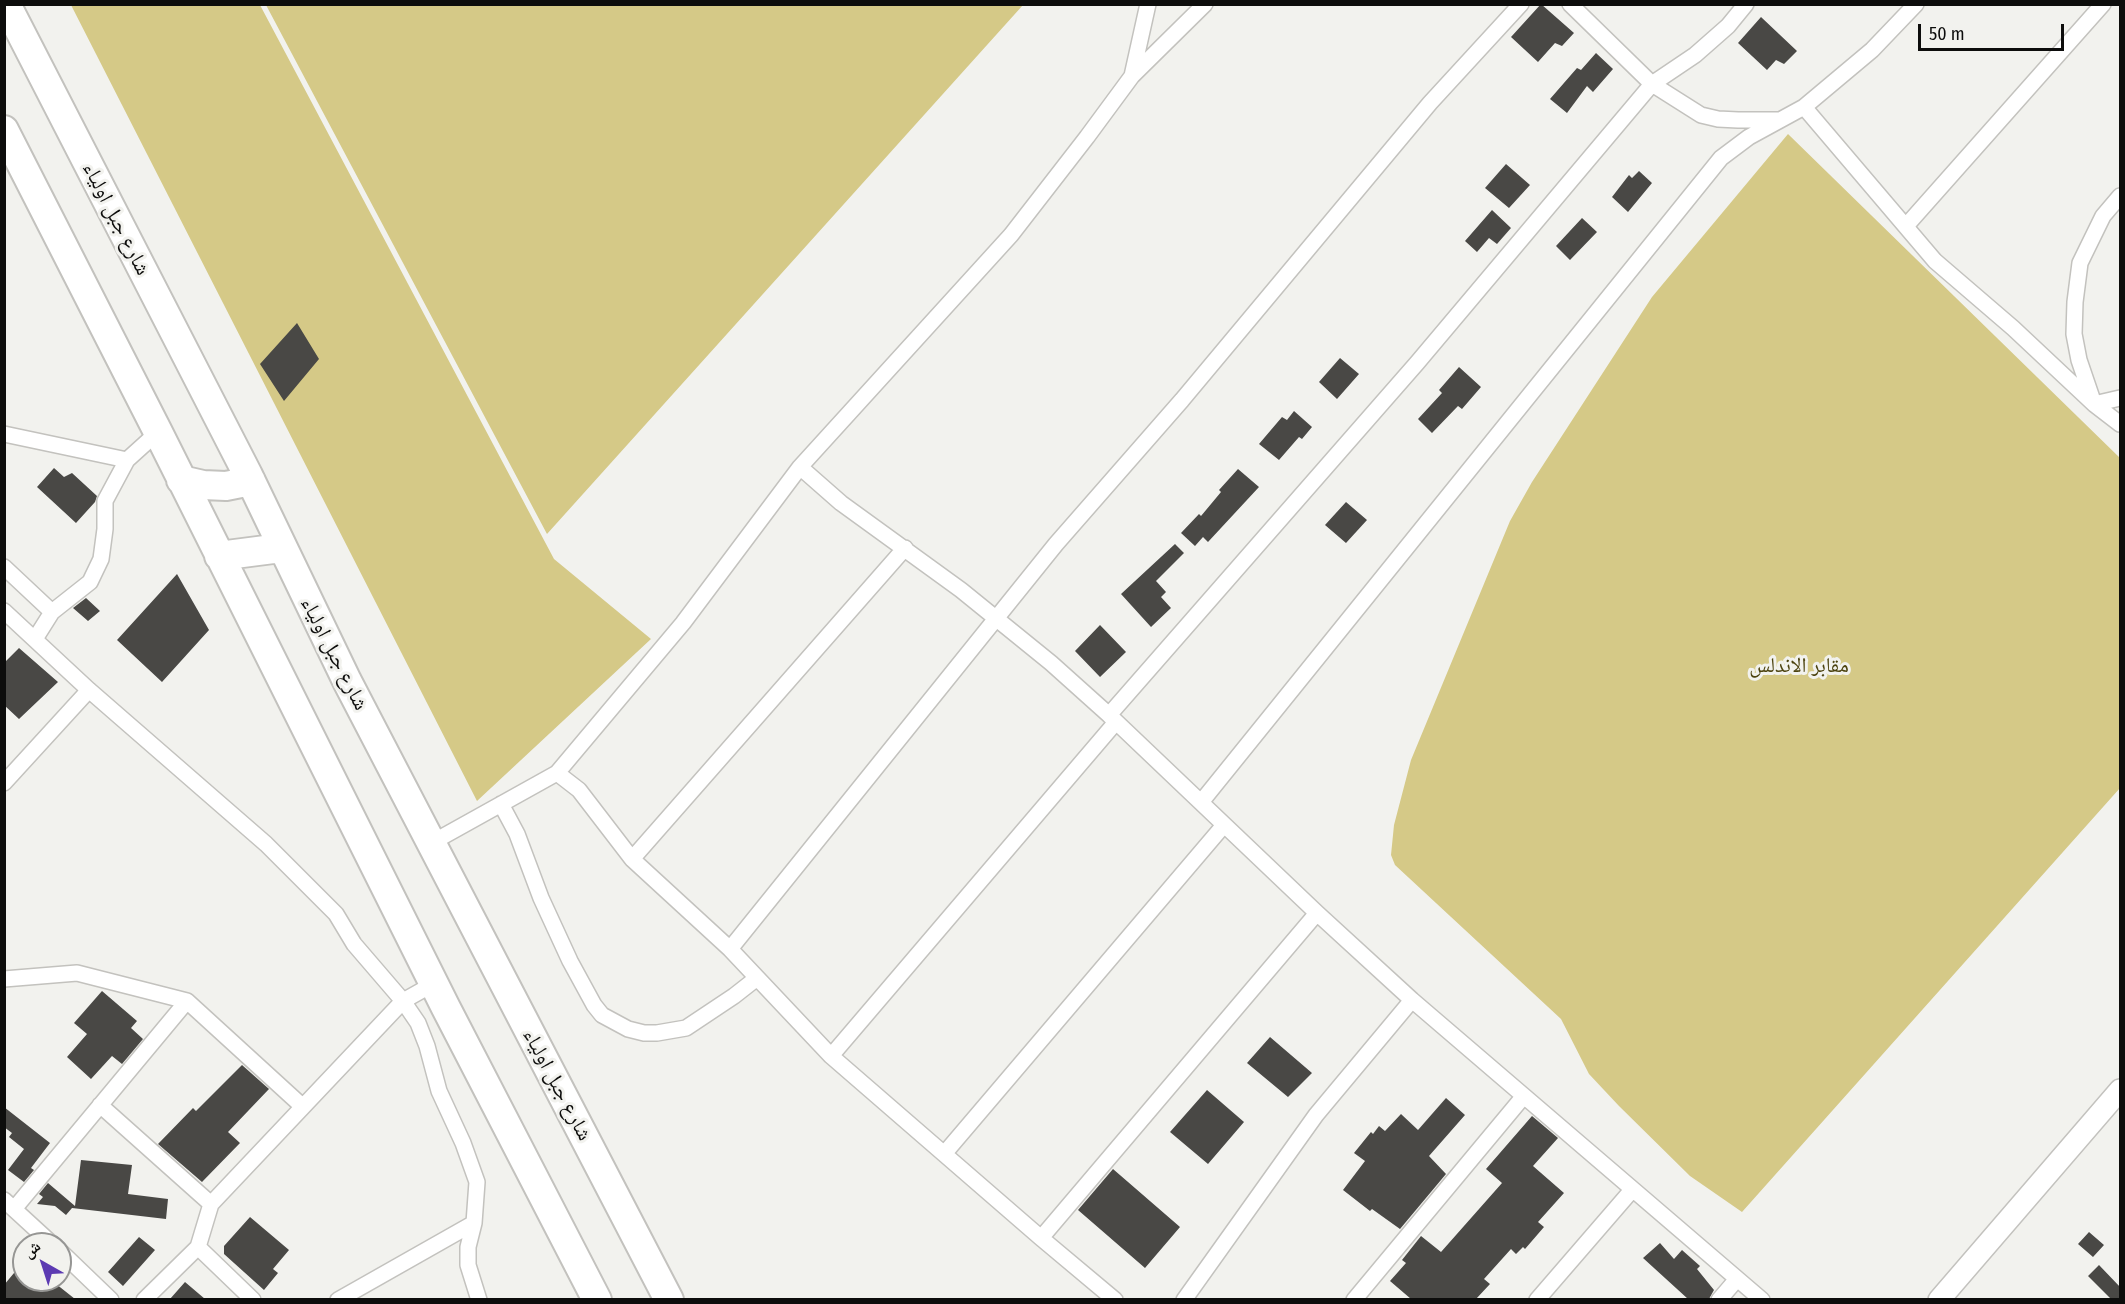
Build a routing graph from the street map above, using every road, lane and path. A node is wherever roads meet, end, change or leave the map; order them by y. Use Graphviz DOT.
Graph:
graph roads {
  1 [pos="6,4"];
  2 [pos="1148,4"];
  3 [pos="1205,4"];
  4 [pos="1521,4"];
  5 [pos="1570,4"];
  6 [pos="1746,4"];
  7 [pos="1916,4"];
  8 [pos="2103,4"];
  9 [pos="1132,75"];
  10 [pos="1652,84"];
  11 [pos="1804,107"];
  12 [pos="1782,120"];
  13 [pos="4,130"];
  14 [pos="2121,196"];
  15 [pos="1906,226"];
  16 [pos="2121,398"];
  17 [pos="2094,404"];
  18 [pos="2121,424"];
  19 [pos="158,432"];
  20 [pos="4,434"];
  21 [pos="127,460"];
  22 [pos="800,467"];
  23 [pos="181,480"];
  24 [pos="251,481"];
  25 [pos="281,548"];
  26 [pos="905,548"];
  27 [pos="219,556"];
  28 [pos="4,567"];
  29 [pos="4,611"];
  30 [pos="52,612"];
  31 [pos="996,617"];
  32 [pos="36,639"];
  33 [pos="89,690"];
  34 [pos="1112,718"];
  35 [pos="557,773"];
  36 [pos="4,783"];
  37 [pos="1202,801"];
  38 [pos="501,804"];
  39 [pos="1224,825"];
  40 [pos="432,842"];
  41 [pos="632,859"];
  42 [pos="1317,913"];
  43 [pos="730,949"];
  44 [pos="758,978"];
  45 [pos="4,979"];
  46 [pos="435,983"];
  47 [pos="1412,1000"];
  48 [pos="188,1001"];
  49 [pos="403,1001"];
  50 [pos="831,1056"];
  51 [pos="2120,1092"];
  52 [pos="1523,1097"];
  53 [pos="100,1105"];
  54 [pos="302,1106"];
  55 [pos="944,1154"];
  56 [pos="1632,1190"];
  57 [pos="9,1204"];
  58 [pos="211,1204"];
  59 [pos="474,1223"];
  60 [pos="39,1232"];
  61 [pos="1041,1238"];
  62 [pos="198,1247"];
  63 [pos="72,1262"];
  64 [pos="1737,1279"];
  65 [pos="111,1299"];
  66 [pos="144,1299"];
  67 [pos="253,1299"];
  68 [pos="338,1299"];
  69 [pos="479,1299"];
  70 [pos="597,1299"];
  71 [pos="669,1299"];
  72 [pos="1115,1299"];
  73 [pos="1184,1299"];
  74 [pos="1354,1299"];
  75 [pos="1537,1299"];
  76 [pos="1719,1299"];
  77 [pos="1762,1299"];
  78 [pos="1939,1299"];
  1 -- 24 [label="highway, شارع جبل اولياء"];
  2 -- 9 [label="street"];
  3 -- 9 [label="street"];
  4 -- 31 [label="street"];
  5 -- 10 [label="street"];
  6 -- 10 [label="street"];
  7 -- 11 [label="street"];
  8 -- 15 [label="street"];
  9 -- 22 [label="street"];
  10 -- 12 [label="street"];
  10 -- 34 [label="street"];
  11 -- 12 [label="street"];
  11 -- 15 [label="street"];
  12 -- 37 [label="street"];
  13 -- 19 [label="highway"];
  14 -- 17 [label="street"];
  15 -- 17 [label="street"];
  16 -- 17 [label="street"];
  17 -- 18 [label="street"];
  19 -- 21 [label="street"];
  19 -- 23 [label="highway"];
  20 -- 21 [label="street"];
  21 -- 30 [label="street"];
  22 -- 26 [label="street"];
  22 -- 35 [label="street"];
  23 -- 24 [label="highway"];
  23 -- 27 [label="highway"];
  24 -- 25 [label="highway, شارع جبل اولياء"];
  25 -- 27 [label="highway"];
  25 -- 40 [label="highway, شارع جبل اولياء"];
  26 -- 31 [label="street"];
  26 -- 41 [label="street"];
  27 -- 46 [label="highway"];
  28 -- 30 [label="street"];
  29 -- 32 [label="street"];
  30 -- 32 [label="street"];
  31 -- 34 [label="street"];
  31 -- 43 [label="street"];
  32 -- 33 [label="street"];
  33 -- 36 [label="street"];
  33 -- 49 [label="street"];
  34 -- 37 [label="street"];
  34 -- 50 [label="street"];
  35 -- 38 [label="street"];
  35 -- 41 [label="street"];
  37 -- 39 [label="street"];
  38 -- 40 [label="street"];
  38 -- 44 [label="street"];
  39 -- 42 [label="street"];
  39 -- 55 [label="street"];
  40 -- 71 [label="highway, شارع جبل اولياء"];
  41 -- 43 [label="street"];
  42 -- 47 [label="street"];
  42 -- 61 [label="street"];
  43 -- 44 [label="street"];
  44 -- 50 [label="street"];
  45 -- 48 [label="street"];
  46 -- 49 [label="street"];
  46 -- 70 [label="highway"];
  47 -- 52 [label="street"];
  47 -- 73 [label="street"];
  48 -- 53 [label="street"];
  48 -- 54 [label="street"];
  49 -- 54 [label="street"];
  49 -- 59 [label="street"];
  50 -- 55 [label="street"];
  51 -- 78 [label="street"];
  52 -- 56 [label="street"];
  52 -- 74 [label="street"];
  53 -- 57 [label="street"];
  53 -- 58 [label="street"];
  54 -- 58 [label="street"];
  55 -- 61 [label="street"];
  56 -- 64 [label="street"];
  56 -- 75 [label="street"];
  57 -- 60 [label="street"];
  58 -- 62 [label="street"];
  59 -- 68 [label="street"];
  59 -- 69 [label="street"];
  61 -- 72 [label="street"];
  62 -- 66 [label="street"];
  62 -- 67 [label="street"];
  63 -- 65 [label="street"];
  64 -- 76 [label="street"];
  64 -- 77 [label="street"];
}
